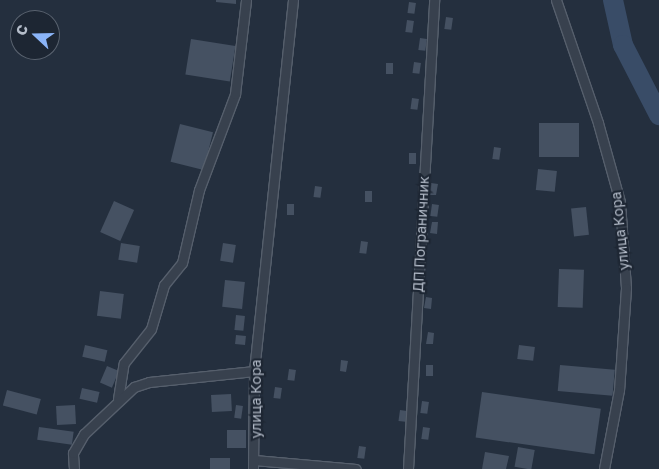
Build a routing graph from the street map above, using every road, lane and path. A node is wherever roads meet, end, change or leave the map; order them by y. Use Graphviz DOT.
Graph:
graph roads {
  1 [pos="246,0"];
  2 [pos="293,0"];
  3 [pos="434,0"];
  4 [pos="556,0"];
  5 [pos="254,371"];
  6 [pos="118,400"];
  7 [pos="254,464"];
  8 [pos="74,469"];
  9 [pos="356,469"];
  10 [pos="408,469"];
  11 [pos="604,469"];
  1 -- 6 [label="street"];
  2 -- 5 [label="street, улица Кора"];
  3 -- 10 [label="street, ДП Пограничник"];
  4 -- 11 [label="street, улица Кора"];
  5 -- 6 [label="street"];
  5 -- 7 [label="street, улица Кора"];
  6 -- 8 [label="street"];
  7 -- 9 [label="street"];
}
